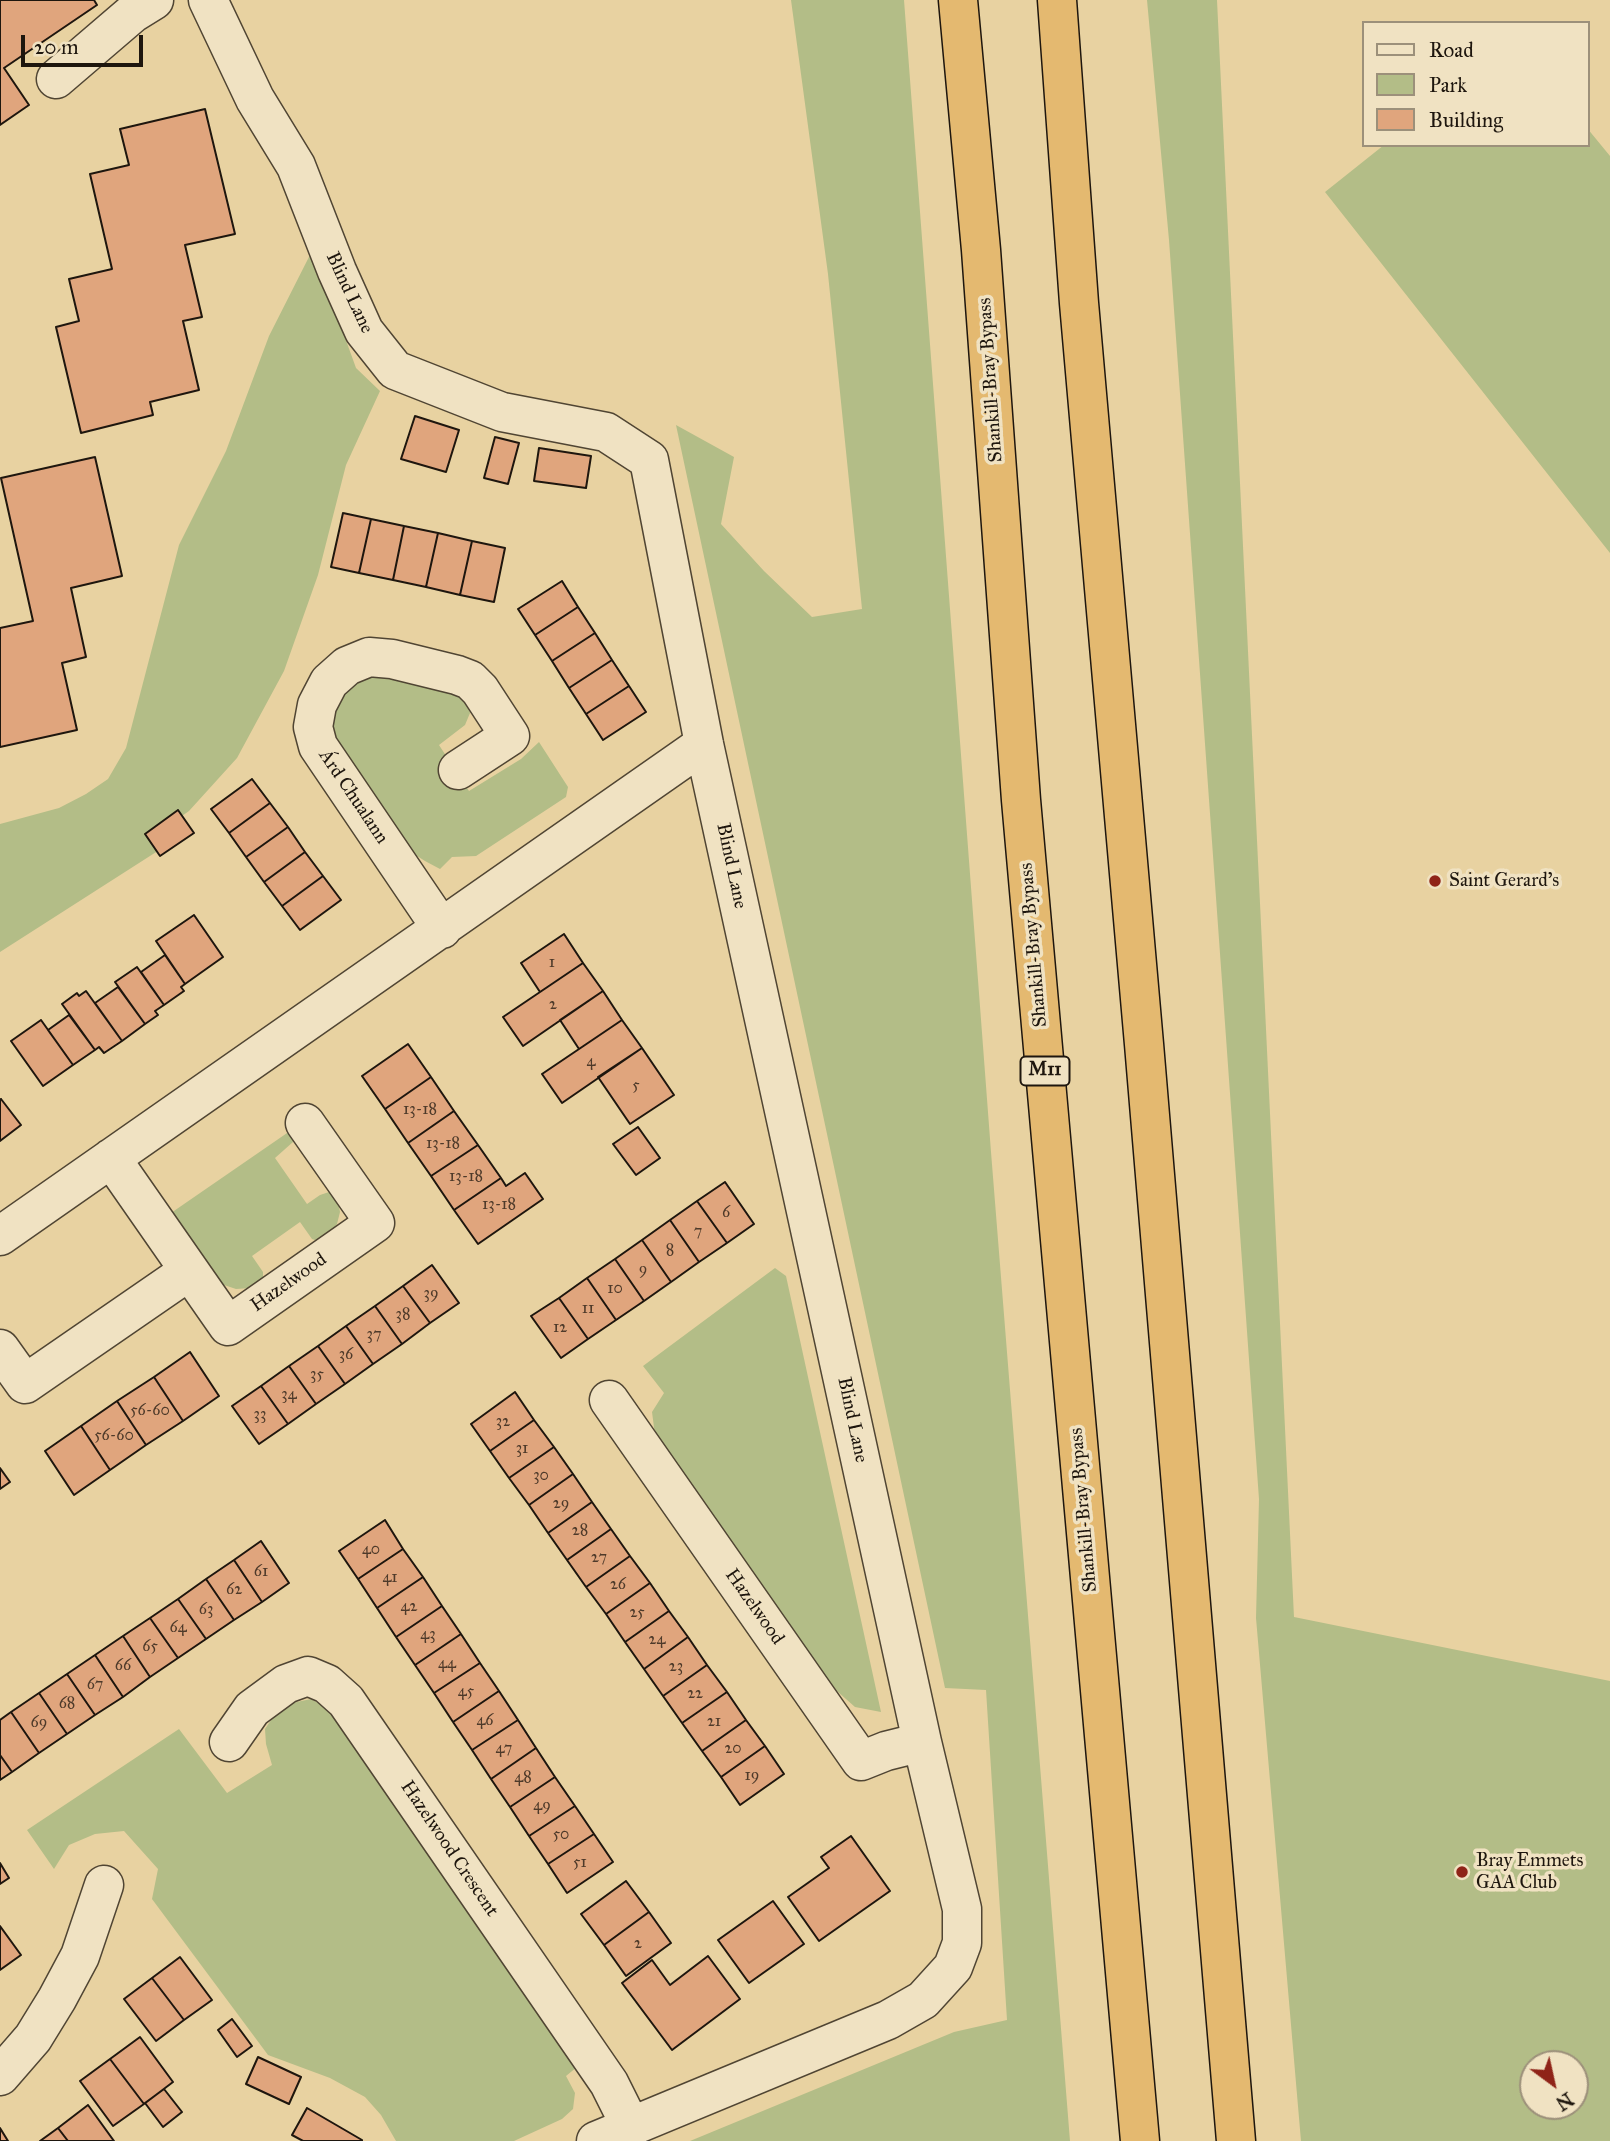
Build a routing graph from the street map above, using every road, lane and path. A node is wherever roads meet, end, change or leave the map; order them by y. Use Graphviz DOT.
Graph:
graph roads {
  1 [pos="154,0"];
  2 [pos="208,0"];
  3 [pos="958,0"];
  4 [pos="1058,0"];
  5 [pos="56,79"];
  6 [pos="705,744"];
  7 [pos="458,770"];
  8 [pos="442,929"];
  9 [pos="305,1123"];
  10 [pos="111,1158"];
  11 [pos="0,1236"];
  12 [pos="189,1271"];
  13 [pos="0,1349"];
  14 [pos="609,1400"];
  15 [pos="229,1742"];
  16 [pos="922,1742"];
  17 [pos="104,1885"];
  18 [pos="0,2076"];
  19 [pos="631,2127"];
  20 [pos="596,2141"];
  21 [pos="1140,2141"];
  22 [pos="1236,2141"];
  1 -- 5 [label="street"];
  2 -- 6 [label="street, Blind Lane"];
  3 -- 21 [label="highway, Shankill-Bray Bypass / M11"];
  4 -- 22 [label="highway"];
  6 -- 8 [label="street"];
  6 -- 16 [label="street, Blind Lane"];
  7 -- 8 [label="street, Árd Chualann"];
  8 -- 10 [label="street"];
  9 -- 12 [label="street, Hazelwood"];
  10 -- 11 [label="street"];
  10 -- 12 [label="street, Hazelwood"];
  12 -- 13 [label="street"];
  14 -- 16 [label="street, Hazelwood"];
  15 -- 19 [label="street, Hazelwood Crescent"];
  16 -- 19 [label="street, Blind Lane"];
  17 -- 18 [label="street"];
  19 -- 20 [label="street"];
}
